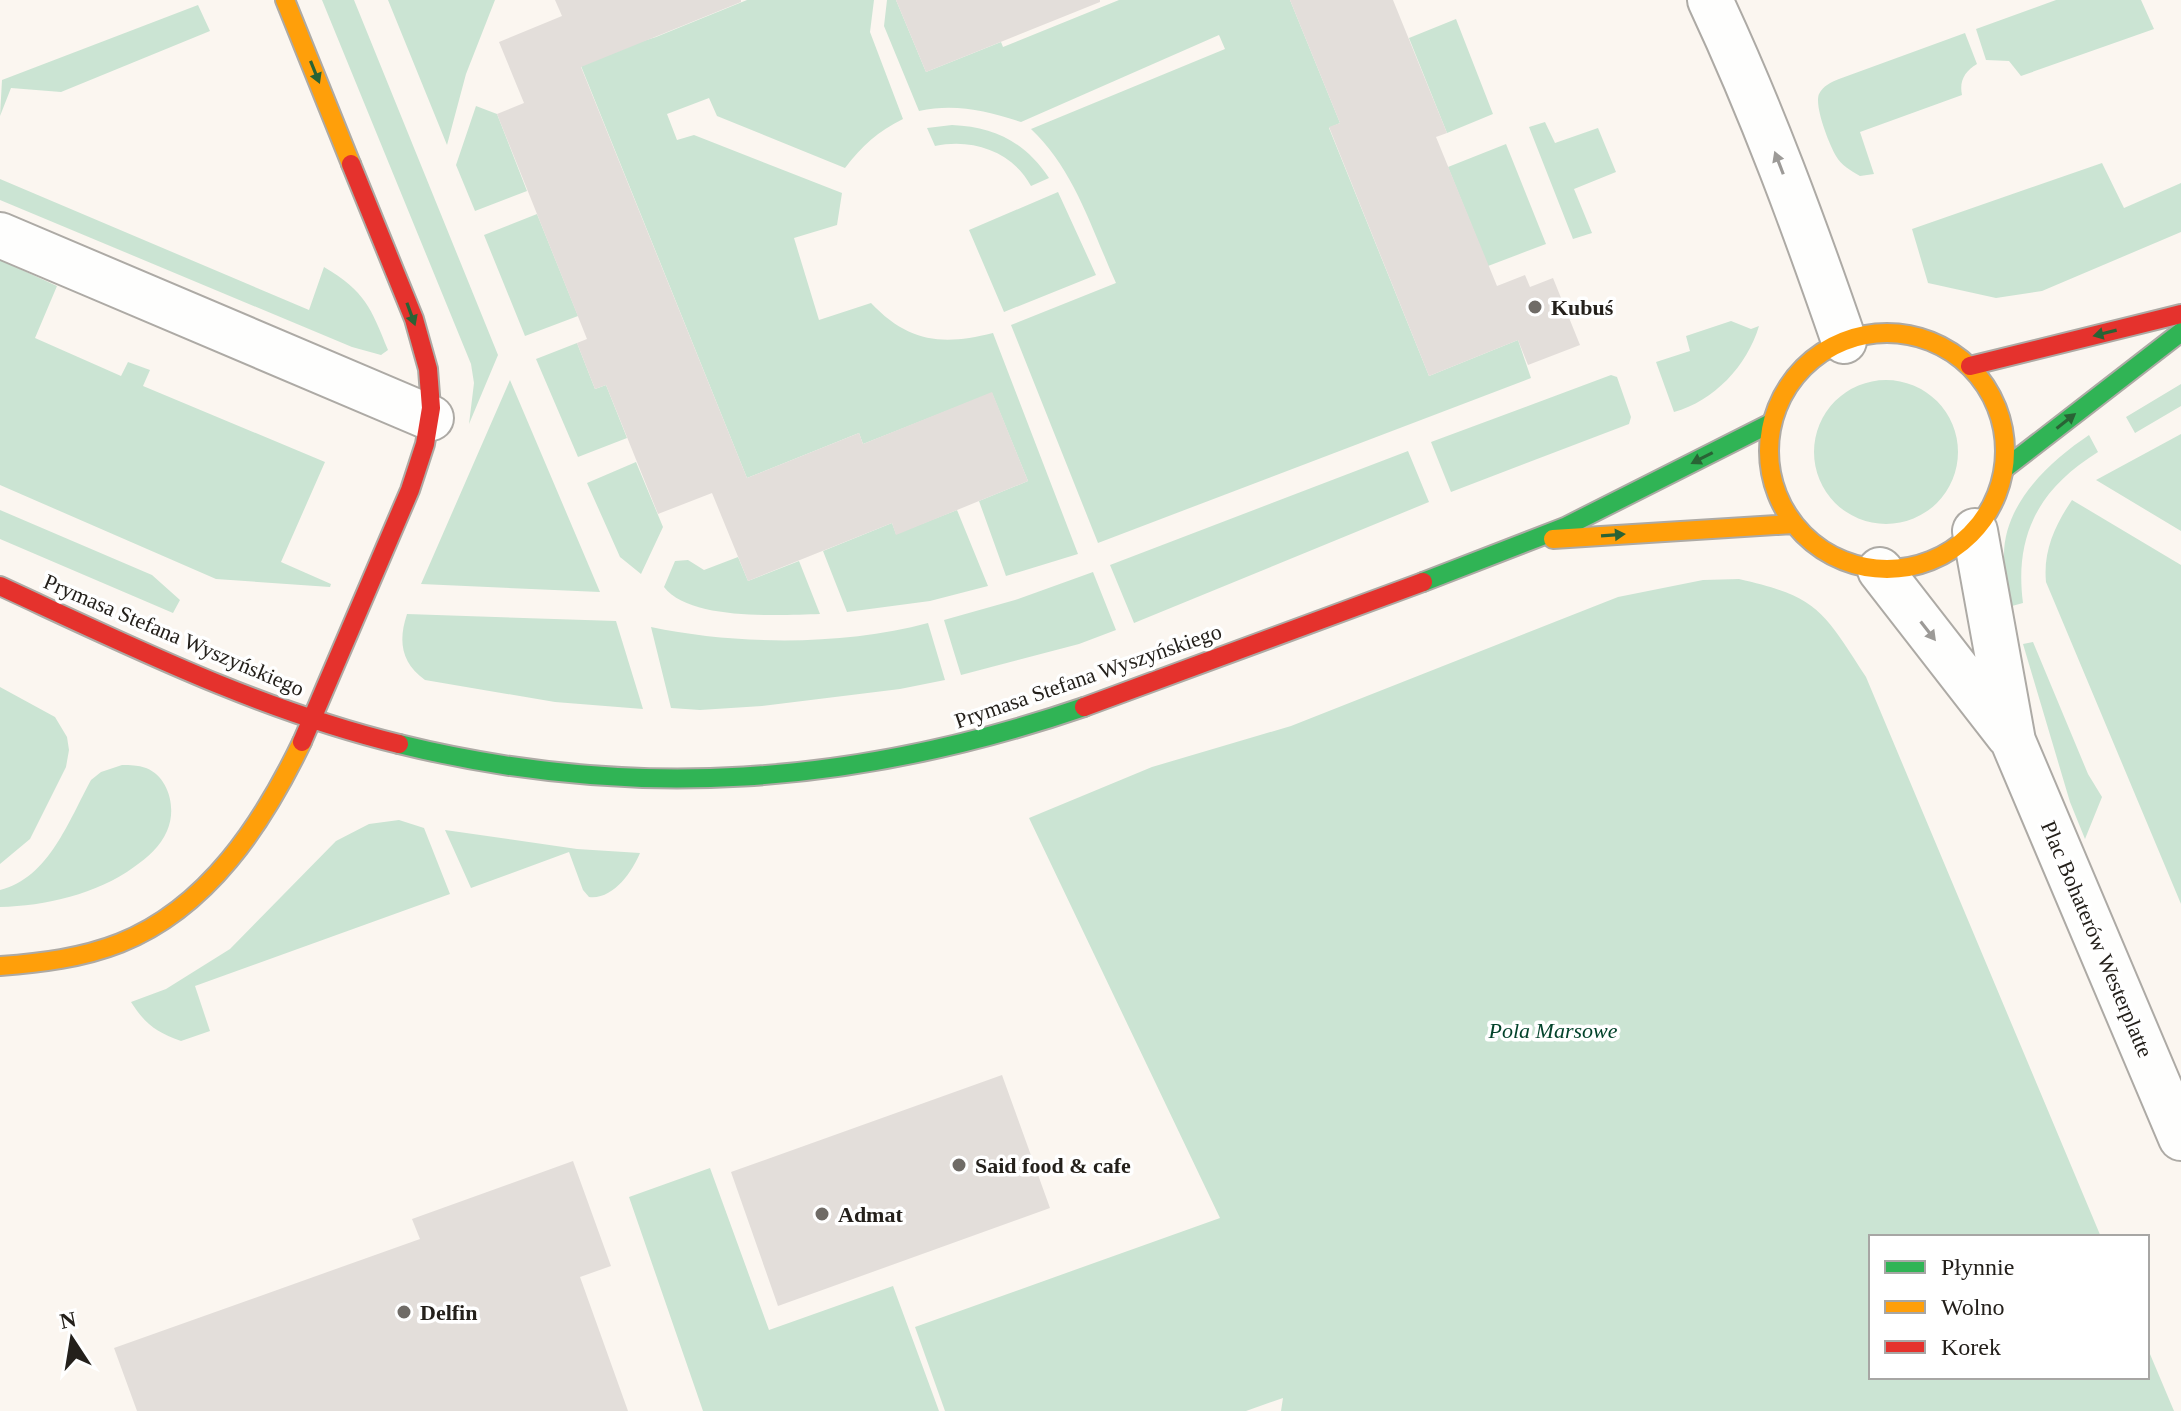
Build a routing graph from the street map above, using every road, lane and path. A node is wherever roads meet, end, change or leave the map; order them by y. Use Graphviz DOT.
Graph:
graph roads {
  1 [pos="285,0"];
  2 [pos="1710,0"];
  3 [pos="0,235"];
  4 [pos="2181,314"];
  5 [pos="2181,332"];
  6 [pos="1844,341"];
  7 [pos="1970,366"];
  8 [pos="431,418"];
  9 [pos="1771,423"];
  10 [pos="2004,469"];
  11 [pos="1793,524"];
  12 [pos="1975,531"];
  13 [pos="1535,540"];
  14 [pos="1880,570"];
  15 [pos="0,586"];
  16 [pos="313,720"];
  17 [pos="2013,741"];
  18 [pos="0,966"];
  19 [pos="2181,1138"];
  1 -- 8 [label="street, one-way"];
  6 -- 2 [label="street, one-way"];
  3 -- 8 [label="street"];
  4 -- 7 [label="street, one-way"];
  10 -- 5 [label="street, one-way"];
  6 -- 7 [label="street"];
  6 -- 9 [label="street"];
  7 -- 10 [label="street"];
  8 -- 16 [label="street"];
  9 -- 11 [label="street"];
  9 -- 13 [label="street, Prymasa Stefana Wyszyńskiego, one-way"];
  10 -- 12 [label="street"];
  13 -- 11 [label="street, Prymasa Stefana Wyszyńskiego, one-way"];
  11 -- 14 [label="street"];
  12 -- 14 [label="street"];
  12 -- 17 [label="street, Plac Bohaterów Westerplatte"];
  13 -- 16 [label="street, Prymasa Stefana Wyszyńskiego"];
  14 -- 17 [label="street, Plac Bohaterów Westerplatte, one-way"];
  15 -- 16 [label="street, Prymasa Stefana Wyszyńskiego"];
  16 -- 18 [label="street"];
  17 -- 19 [label="street, Plac Bohaterów Westerplatte"];
}
